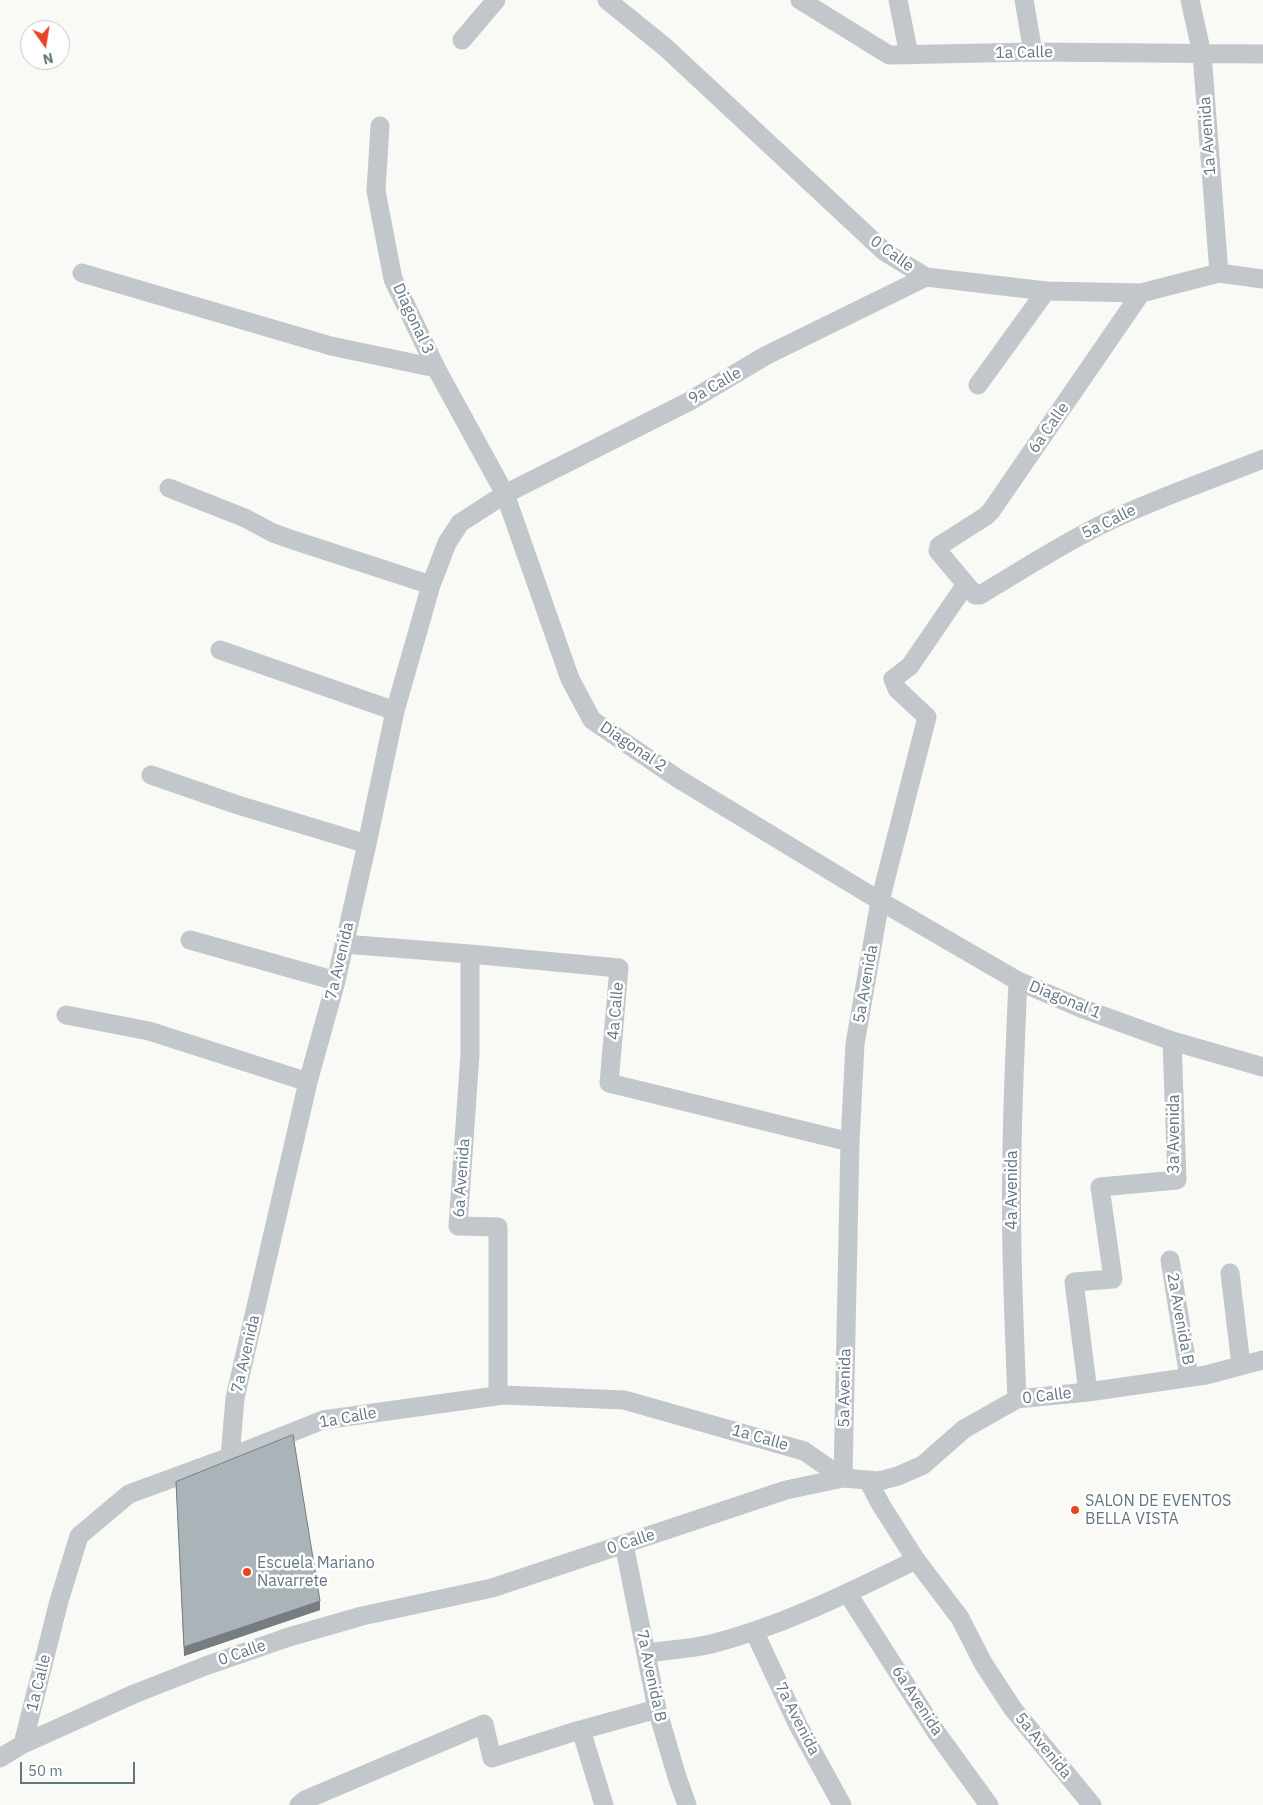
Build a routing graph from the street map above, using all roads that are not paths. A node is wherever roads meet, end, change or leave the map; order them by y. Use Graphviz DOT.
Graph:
graph roads {
  1 [pos="496,0"];
  2 [pos="607,0"];
  3 [pos="800,0"];
  4 [pos="898,0"];
  5 [pos="1024,0"];
  6 [pos="1190,0"];
  7 [pos="462,40"];
  8 [pos="1033,52"];
  9 [pos="1202,54"];
  10 [pos="1263,54"];
  11 [pos="909,55"];
  12 [pos="380,126"];
  13 [pos="82,272"];
  14 [pos="1219,274"];
  15 [pos="926,278"];
  16 [pos="1263,279"];
  17 [pos="1046,291"];
  18 [pos="1142,293"];
  19 [pos="436,368"];
  20 [pos="978,385"];
  21 [pos="1263,460"];
  22 [pos="169,488"];
  23 [pos="505,494"];
  24 [pos="966,584"];
  25 [pos="431,585"];
  26 [pos="220,650"];
  27 [pos="395,711"];
  28 [pos="151,775"];
  29 [pos="367,844"];
  30 [pos="880,901"];
  31 [pos="190,940"];
  32 [pos="344,944"];
  33 [pos="470,954"];
  34 [pos="336,981"];
  35 [pos="1018,981"];
  36 [pos="66,1015"];
  37 [pos="1172,1041"];
  38 [pos="1263,1067"];
  39 [pos="308,1082"];
  40 [pos="850,1142"];
  41 [pos="1170,1260"];
  42 [pos="1230,1273"];
  43 [pos="1263,1360"];
  44 [pos="1241,1366"];
  45 [pos="1190,1377"];
  46 [pos="1088,1392"];
  47 [pos="498,1395"];
  48 [pos="1017,1399"];
  49 [pos="230,1457"];
  50 [pos="843,1478"];
  51 [pos="869,1482"];
  52 [pos="624,1544"];
  53 [pos="916,1560"];
  54 [pos="848,1594"];
  55 [pos="754,1631"];
  56 [pos="646,1653"];
  57 [pos="657,1709"];
  58 [pos="581,1730"];
  59 [pos="23,1744"];
  60 [pos="0,1758"];
  61 [pos="299,1805"];
  62 [pos="604,1805"];
  63 [pos="686,1805"];
  64 [pos="842,1805"];
  65 [pos="989,1805"];
  66 [pos="1092,1805"];
  1 -- 7 [label="street"];
  2 -- 15 [label="street, 0 Calle"];
  3 -- 11 [label="street, 1a Calle"];
  4 -- 11 [label="street"];
  5 -- 8 [label="street"];
  6 -- 9 [label="street, 1a Avenida"];
  8 -- 9 [label="street, 1a Calle"];
  8 -- 11 [label="street, 1a Calle"];
  9 -- 10 [label="street, 1a Calle"];
  9 -- 14 [label="street, 1a Avenida"];
  12 -- 19 [label="street, Diagonal 3"];
  13 -- 19 [label="street"];
  14 -- 16 [label="street, 0 Calle"];
  14 -- 18 [label="street, 0 Calle"];
  15 -- 17 [label="street, 0 Calle"];
  15 -- 23 [label="street, 9a Calle"];
  17 -- 18 [label="street, 0 Calle"];
  17 -- 20 [label="street"];
  18 -- 24 [label="street, 6a Calle"];
  19 -- 23 [label="street, Diagonal 3"];
  21 -- 24 [label="street, 5a Calle"];
  22 -- 25 [label="street"];
  23 -- 25 [label="street, 7a Avenida"];
  23 -- 30 [label="street, Diagonal 2"];
  24 -- 30 [label="street, 5a Avenida"];
  25 -- 27 [label="street, 7a Avenida"];
  26 -- 27 [label="street"];
  27 -- 29 [label="street, 7a Avenida"];
  28 -- 29 [label="street"];
  29 -- 32 [label="street, 7a Avenida"];
  30 -- 35 [label="street, Diagonal 1"];
  30 -- 40 [label="street, 5a Avenida"];
  31 -- 34 [label="street"];
  32 -- 33 [label="street, 4a Calle"];
  32 -- 34 [label="street, 7a Avenida"];
  33 -- 40 [label="street, 4a Calle"];
  33 -- 47 [label="street, 6a Avenida"];
  34 -- 39 [label="street, 7a Avenida"];
  35 -- 37 [label="street, Diagonal 1"];
  35 -- 48 [label="street, 4a Avenida"];
  36 -- 39 [label="street"];
  37 -- 38 [label="street, Diagonal 1"];
  37 -- 46 [label="street, 3a Avenida"];
  39 -- 49 [label="street, 7a Avenida"];
  40 -- 50 [label="street, 5a Avenida"];
  41 -- 45 [label="street, 2a Avenida B"];
  42 -- 44 [label="street"];
  43 -- 44 [label="street, 0 Calle"];
  44 -- 45 [label="street, 0 Calle"];
  45 -- 46 [label="street, 0 Calle"];
  46 -- 48 [label="street, 0 Calle"];
  47 -- 49 [label="street, 1a Calle"];
  47 -- 50 [label="street, 1a Calle"];
  48 -- 51 [label="street, 0 Calle"];
  49 -- 59 [label="street, 1a Calle"];
  50 -- 51 [label="street, 0 Calle"];
  50 -- 52 [label="street, 0 Calle"];
  51 -- 53 [label="street, 5a Avenida"];
  52 -- 56 [label="street, 7a Avenida B"];
  52 -- 59 [label="street, 0 Calle"];
  53 -- 54 [label="street"];
  53 -- 66 [label="street, 5a Avenida"];
  54 -- 55 [label="street"];
  54 -- 65 [label="street, 6a Avenida"];
  55 -- 56 [label="street"];
  55 -- 64 [label="street, 7a Avenida"];
  56 -- 57 [label="street, 7a Avenida B"];
  57 -- 58 [label="street"];
  57 -- 63 [label="street, 7a Avenida B"];
  58 -- 61 [label="street"];
  58 -- 62 [label="street"];
  59 -- 60 [label="street, 0 Calle"];
}
